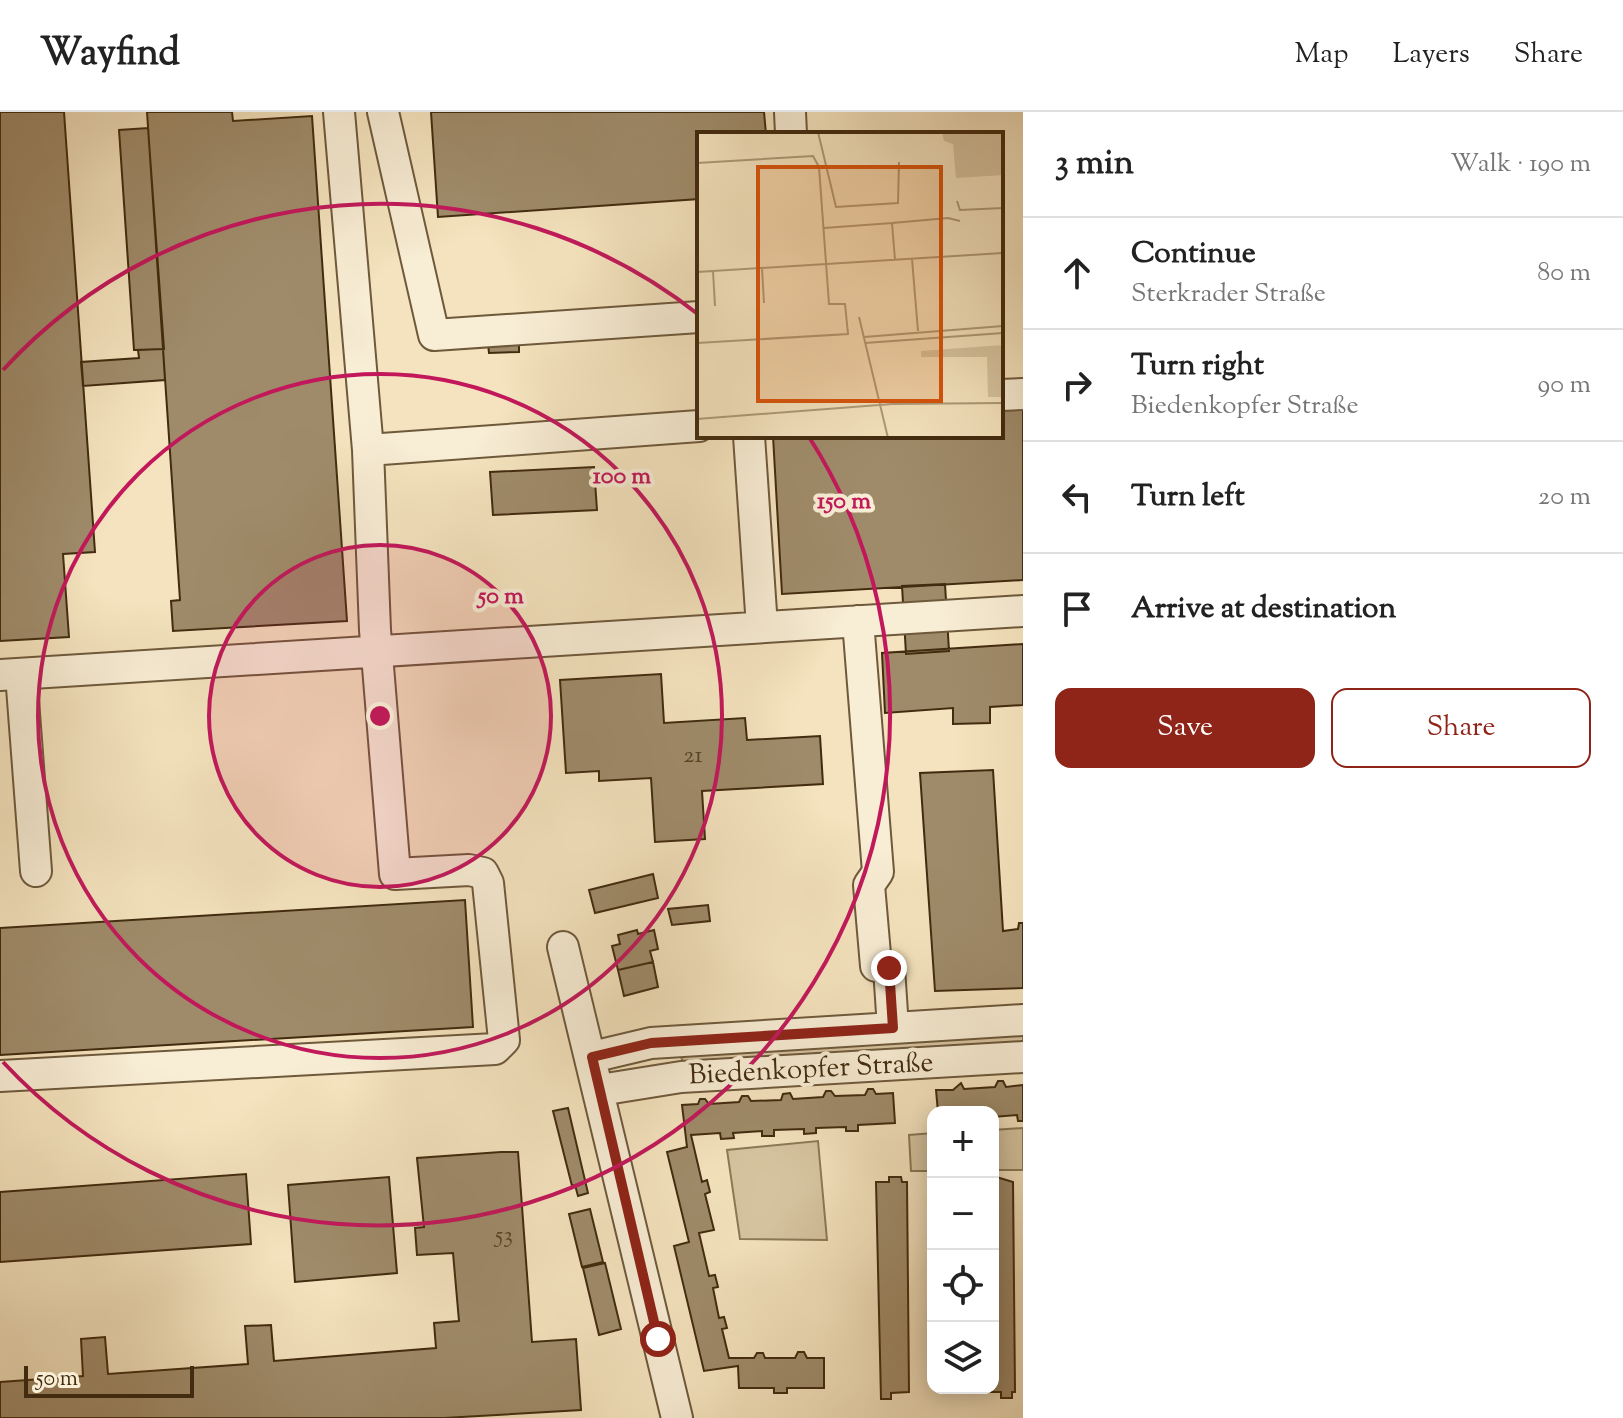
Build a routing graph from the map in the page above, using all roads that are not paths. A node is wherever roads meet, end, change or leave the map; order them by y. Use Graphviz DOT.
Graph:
graph roads {
  1 [pos="339,112"];
  2 [pos="383,112"];
  3 [pos="790,112"];
  4 [pos="791,132"];
  5 [pos="697,317"];
  6 [pos="1023,394"];
  7 [pos="1003,395"];
  8 [pos="697,426"];
  9 [pos="749,438"];
  10 [pos="368,450"];
  11 [pos="1023,611"];
  12 [pos="858,621"];
  13 [pos="762,627"];
  14 [pos="377,652"];
  15 [pos="11,674"];
  16 [pos="36,871"];
  17 [pos="563,947"];
  18 [pos="1023,1020"];
  19 [pos="893,1028"];
  20 [pos="592,1057"];
  21 [pos="1023,1057"];
  22 [pos="0,1076"];
  23 [pos="600,1090"];
  24 [pos="677,1418"];
  1 -- 10 [label="street"];
  2 -- 5 [label="street"];
  3 -- 4 [label="street"];
  6 -- 7 [label="street"];
  8 -- 10 [label="street"];
  9 -- 13 [label="street"];
  10 -- 14 [label="street"];
  11 -- 12 [label="street"];
  12 -- 13 [label="street"];
  12 -- 19 [label="street"];
  13 -- 14 [label="street"];
  14 -- 15 [label="street"];
  14 -- 22 [label="street"];
  15 -- 16 [label="street"];
  17 -- 20 [label="street"];
  18 -- 19 [label="street, Biedenkopfer Straße"];
  19 -- 20 [label="street, Biedenkopfer Straße"];
  20 -- 23 [label="street"];
  21 -- 23 [label="street, Biedenkopfer Straße"];
  23 -- 24 [label="street"];
}
